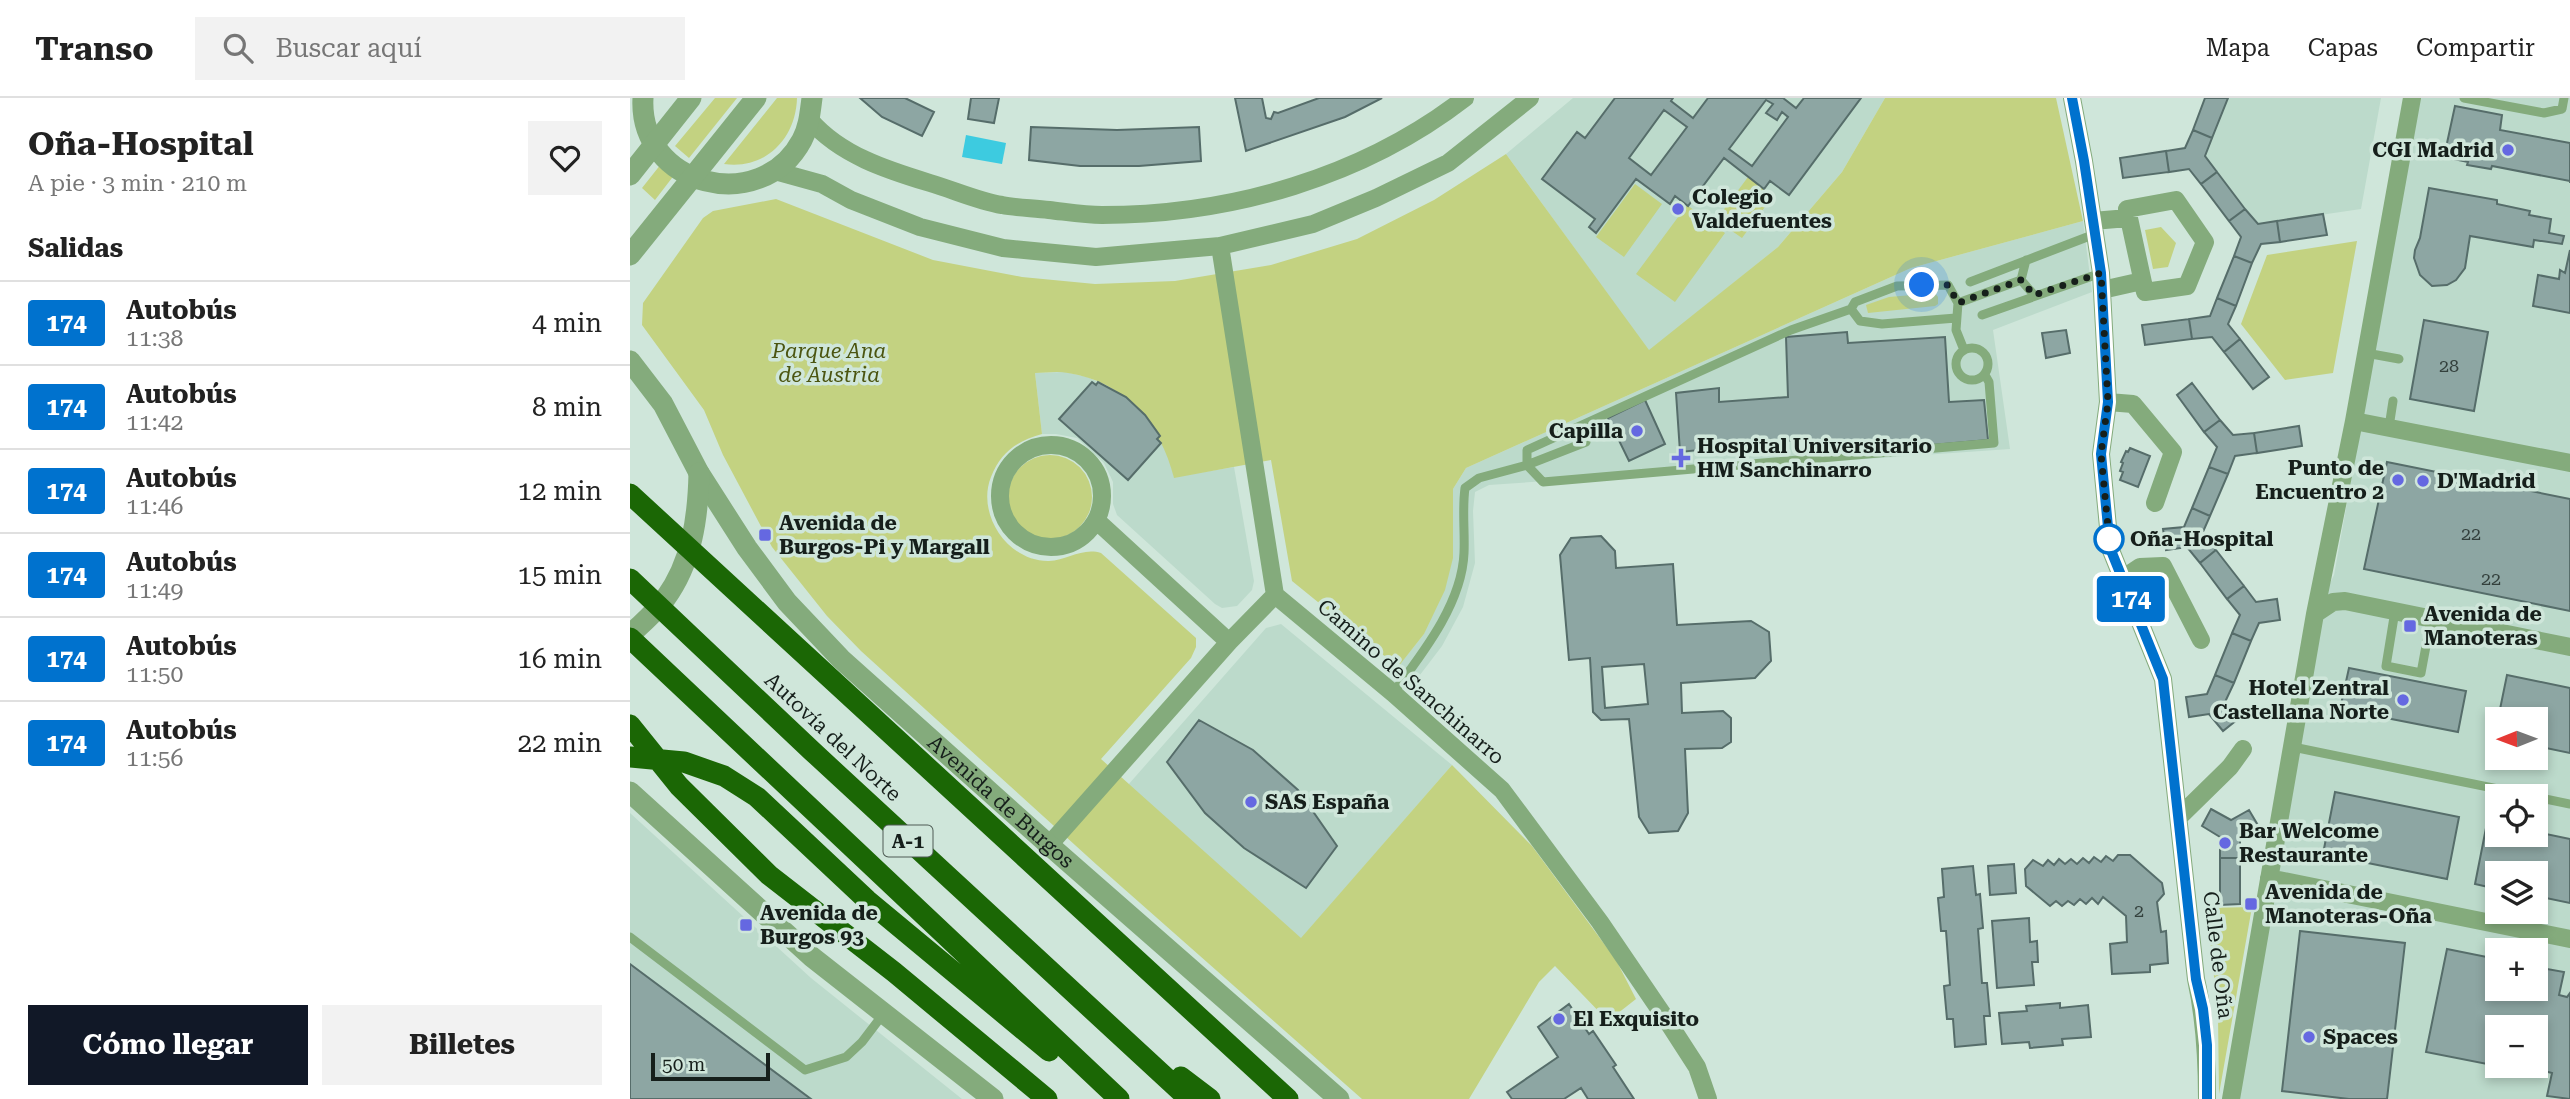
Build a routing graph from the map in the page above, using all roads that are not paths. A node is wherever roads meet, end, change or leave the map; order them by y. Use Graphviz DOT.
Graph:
graph roads {
  1 [pos="643,98"];
  2 [pos="691,98"];
  3 [pos="756,98"];
  4 [pos="812,98"];
  5 [pos="1465,98"];
  6 [pos="1530,98"];
  7 [pos="2072,98"];
  8 [pos="2412,98"];
  9 [pos="2464,98"];
  10 [pos="2564,98"];
  11 [pos="1446,104"];
  12 [pos="810,120"];
  13 [pos="653,143"];
  14 [pos="775,171"];
  15 [pos="630,175"];
  16 [pos="693,178"];
  17 [pos="2128,218"];
  18 [pos="2094,228"];
  19 [pos="1220,246"];
  20 [pos="630,255"];
  21 [pos="2026,260"];
  22 [pos="2021,280"];
  23 [pos="2142,281"];
  24 [pos="1970,282"];
  25 [pos="2101,282"];
  26 [pos="2034,295"];
  27 [pos="1958,303"];
  28 [pos="1851,309"];
  29 [pos="1982,315"];
  30 [pos="1956,318"];
  31 [pos="1964,349"];
  32 [pos="2366,353"];
  33 [pos="2399,359"];
  34 [pos="630,361"];
  35 [pos="1985,375"];
  36 [pos="2393,401"];
  37 [pos="2108,402"];
  38 [pos="2354,421"];
  39 [pos="2389,427"];
  40 [pos="1586,442"];
  41 [pos="2570,463"];
  42 [pos="1527,465"];
  43 [pos="699,473"];
  44 [pos="630,494"];
  45 [pos="2155,503"];
  46 [pos="1097,521"];
  47 [pos="2322,578"];
  48 [pos="630,579"];
  49 [pos="2122,579"];
  50 [pos="1275,595"];
  51 [pos="2345,601"];
  52 [pos="2395,611"];
  53 [pos="2315,614"];
  54 [pos="2431,619"];
  55 [pos="630,637"];
  56 [pos="2201,640"];
  57 [pos="1229,642"];
  58 [pos="2570,648"];
  59 [pos="1393,693"];
  60 [pos="630,725"];
  61 [pos="2293,747"];
  62 [pos="2243,749"];
  63 [pos="633,757"];
  64 [pos="2485,787"];
  65 [pos="630,792"];
  66 [pos="2548,800"];
  67 [pos="2570,804"];
  68 [pos="2179,817"];
  69 [pos="1049,845"];
  70 [pos="2269,878"];
  71 [pos="630,937"];
  72 [pos="2570,939"];
  73 [pos="1080,1000"];
  74 [pos="884,1013"];
  75 [pos="1090,1073"];
  76 [pos="2230,1094"];
  77 [pos="993,1099"];
  78 [pos="1047,1099"];
  79 [pos="1119,1099"];
  80 [pos="1189,1099"];
  81 [pos="1210,1099"];
  82 [pos="1288,1099"];
  83 [pos="1339,1099"];
  84 [pos="1708,1099"];
  85 [pos="2207,1099"];
  1 -- 13 [label="street"];
  2 -- 13 [label="street"];
  3 -- 16 [label="street"];
  4 -- 12 [label="street"];
  5 -- 11 [label="street"];
  6 -- 19 [label="street"];
  7 -- 18 [label="street, Calle de Oña"];
  8 -- 32 [label="street"];
  9 -- 10 [label="lane"];
  11 -- 12 [label="street"];
  12 -- 14 [label="street"];
  13 -- 15 [label="street"];
  13 -- 16 [label="street"];
  14 -- 16 [label="street"];
  14 -- 19 [label="street"];
  16 -- 20 [label="street"];
  17 -- 18 [label="street"];
  17 -- 23 [label="street"];
  17 -- 23 [label="street"];
  18 -- 21 [label="lane"];
  18 -- 25 [label="street, Calle de Oña"];
  19 -- 50 [label="street"];
  21 -- 22 [label="lane"];
  21 -- 24 [label="lane"];
  22 -- 26 [label="lane"];
  22 -- 27 [label="lane"];
  23 -- 25 [label="street"];
  25 -- 26 [label="lane"];
  25 -- 37 [label="street, Calle de Oña"];
  26 -- 29 [label="lane"];
  27 -- 28 [label="lane"];
  27 -- 30 [label="lane"];
  28 -- 30 [label="lane"];
  28 -- 42 [label="lane"];
  30 -- 31 [label="lane"];
  31 -- 35 [label="lane"];
  31 -- 35 [label="lane"];
  32 -- 33 [label="lane"];
  32 -- 38 [label="street"];
  34 -- 43 [label="street, Avenida de Burgos"];
  35 -- 42 [label="lane"];
  36 -- 39 [label="lane"];
  37 -- 45 [label="street"];
  37 -- 49 [label="street, Calle de Oña"];
  38 -- 39 [label="street"];
  38 -- 47 [label="street"];
  39 -- 41 [label="street"];
  40 -- 42 [label="lane"];
  42 -- 59 [label="lane"];
  43 -- 55 [label="street, Avenida de Burgos"];
  43 -- 69 [label="street, Avenida de Burgos"];
  44 -- 82 [label="highway"];
  46 -- 46 [label="street"];
  46 -- 57 [label="street"];
  47 -- 51 [label="street"];
  47 -- 53 [label="street"];
  48 -- 73 [label="highway, Autovía del Norte / A-1"];
  49 -- 56 [label="street"];
  49 -- 68 [label="street, Calle de Oña"];
  50 -- 57 [label="street"];
  50 -- 59 [label="street, Camino de Sanchinarro"];
  51 -- 52 [label="street"];
  51 -- 53 [label="street"];
  52 -- 54 [label="street"];
  52 -- 54 [label="lane"];
  53 -- 61 [label="street"];
  54 -- 58 [label="street"];
  55 -- 75 [label="highway, A-1"];
  57 -- 69 [label="street"];
  59 -- 84 [label="street, Camino de Sanchinarro"];
  60 -- 78 [label="highway"];
  61 -- 64 [label="lane"];
  61 -- 70 [label="street"];
  62 -- 68 [label="street"];
  63 -- 75 [label="highway"];
  65 -- 74 [label="street"];
  66 -- 67 [label="lane"];
  68 -- 85 [label="street, Calle de Oña"];
  69 -- 83 [label="street, Avenida de Burgos"];
  70 -- 72 [label="street"];
  70 -- 76 [label="street"];
  71 -- 74 [label="lane"];
  73 -- 80 [label="highway, Autovía del Norte / A-1"];
  73 -- 81 [label="highway"];
  74 -- 77 [label="street"];
  75 -- 79 [label="highway, A-1"];
}
